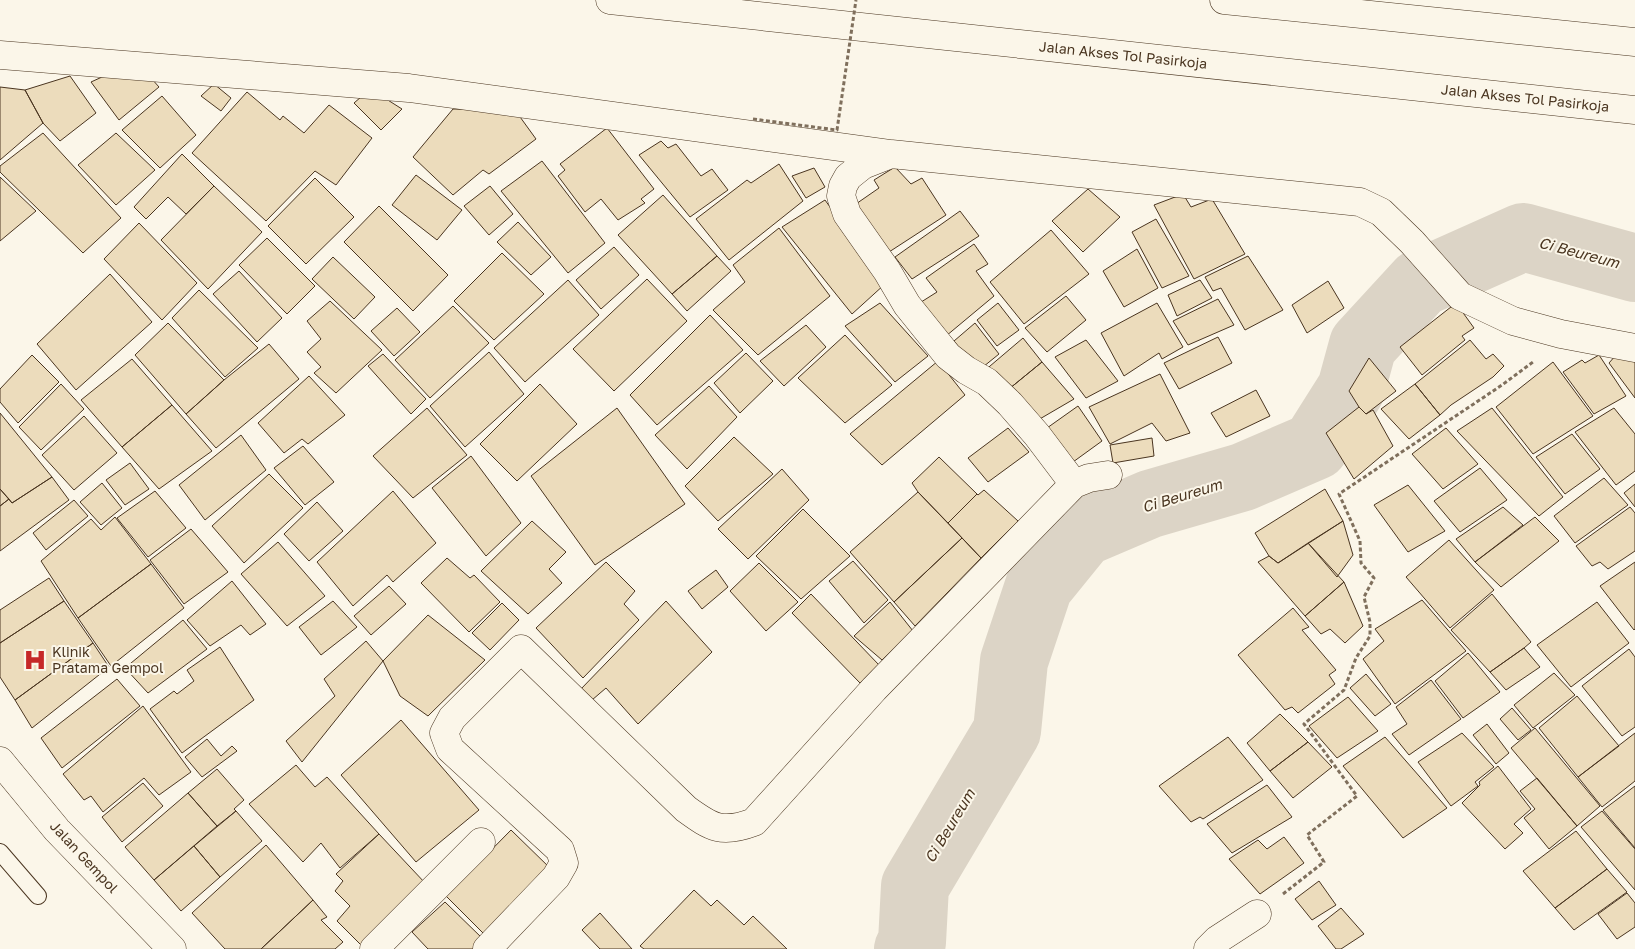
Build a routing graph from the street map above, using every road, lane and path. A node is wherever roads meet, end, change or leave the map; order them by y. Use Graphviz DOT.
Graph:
graph roads {
  1 [pos="610,0"];
  2 [pos="856,0"];
  3 [pos="1224,0"];
  4 [pos="1635,42"];
  5 [pos="0,55"];
  6 [pos="1635,110"];
  7 [pos="753,119"];
  8 [pos="890,154"];
  9 [pos="1561,334"];
  10 [pos="1635,348"];
  11 [pos="1108,475"];
  12 [pos="1074,484"];
  13 [pos="0,761"];
  14 [pos="481,842"];
  15 [pos="0,852"];
  16 [pos="38,896"];
  17 [pos="1257,914"];
  18 [pos="172,949"];
  19 [pos="374,949"];
  20 [pos="487,949"];
  21 [pos="1208,949"];
  1 -- 6 [label="main road, Jalan Akses Tol Pasirkoja"];
  2 -- 7 [label="path, bridge"];
  3 -- 4 [label="main road"];
  5 -- 8 [label="main road"];
  8 -- 9 [label="main road"];
  8 -- 12 [label="main road"];
  9 -- 10 [label="main road"];
  9 -- 17 [label="path"];
  11 -- 12 [label="main road"];
  12 -- 20 [label="main road"];
  13 -- 18 [label="main road, Jalan Gempol"];
  14 -- 19 [label="main road"];
  15 -- 16 [label="lane"];
  17 -- 21 [label="main road"];
}
